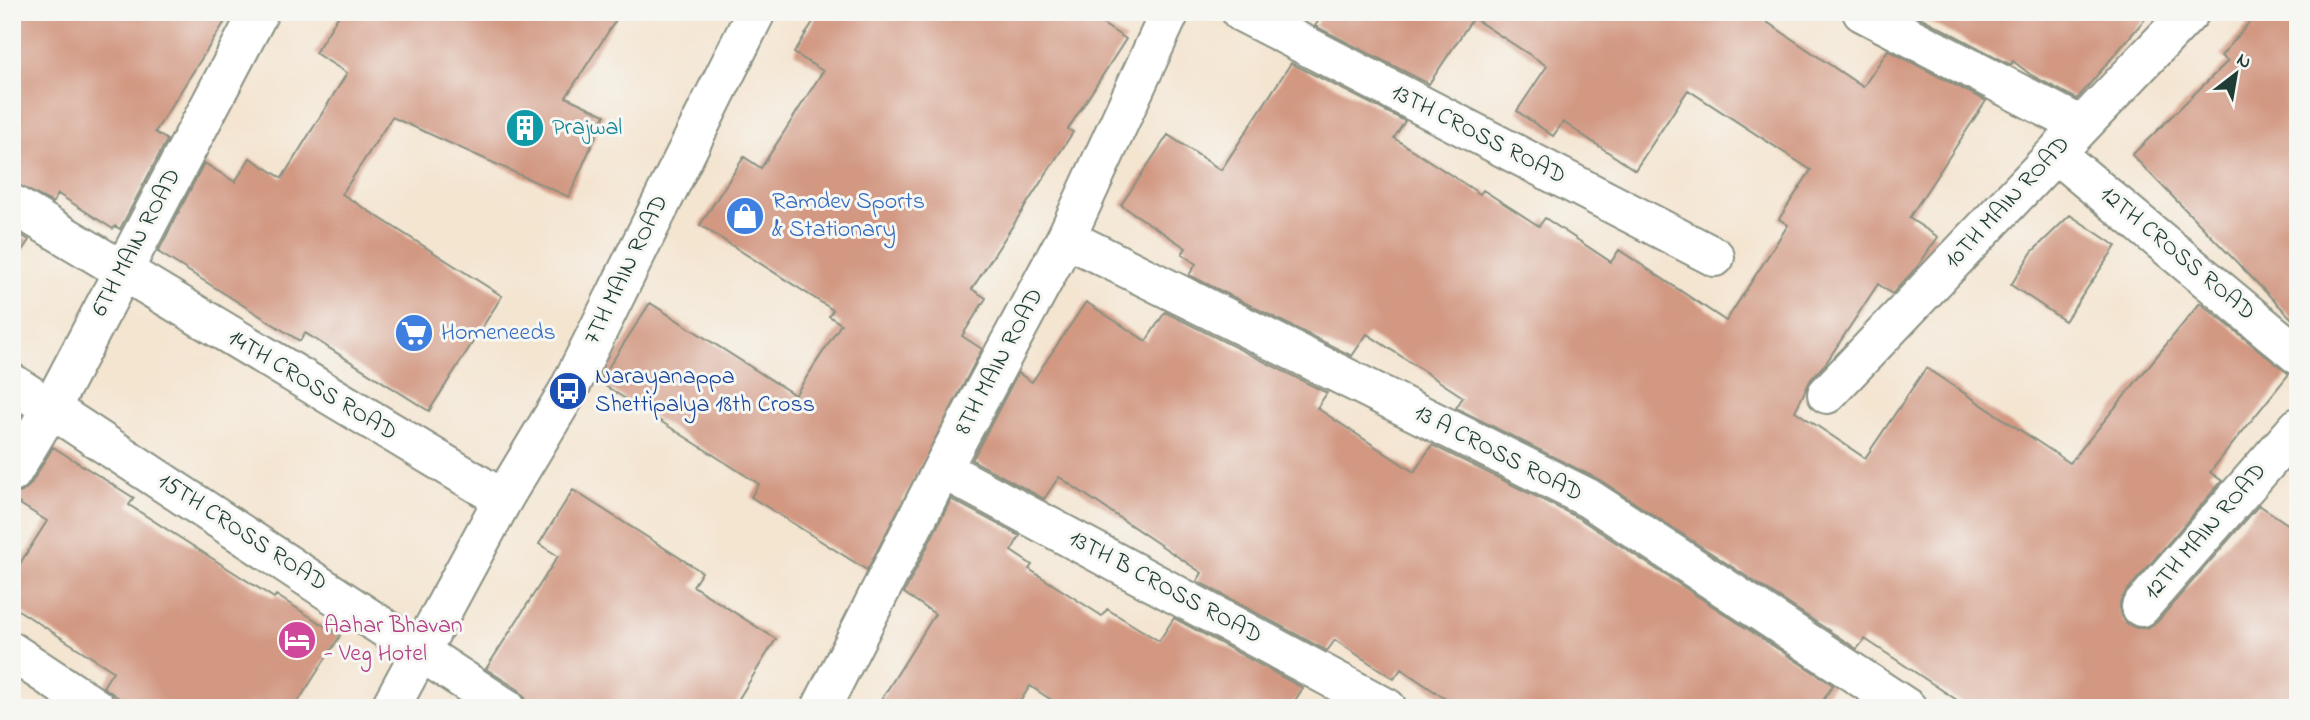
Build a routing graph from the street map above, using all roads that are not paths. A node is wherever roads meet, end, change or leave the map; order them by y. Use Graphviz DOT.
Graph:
graph roads {
  1 [pos="259,12"];
  2 [pos="756,12"];
  3 [pos="1170,12"];
  4 [pos="1241,12"];
  5 [pos="1862,12"];
  6 [pos="2190,12"];
  7 [pos="2068,139"];
  8 [pos="12,204"];
  9 [pos="1066,239"];
  10 [pos="1715,257"];
  11 [pos="121,272"];
  12 [pos="2298,355"];
  13 [pos="12,383"];
  14 [pos="1827,394"];
  15 [pos="51,408"];
  16 [pos="2298,427"];
  17 [pos="942,469"];
  18 [pos="12,473"];
  19 [pos="503,499"];
  20 [pos="2141,607"];
  21 [pos="422,651"];
  22 [pos="12,652"];
  23 [pos="96,708"];
  24 [pos="390,708"];
  25 [pos="506,708"];
  26 [pos="821,708"];
  27 [pos="1387,708"];
  28 [pos="1908,708"];
  1 -- 11 [label="street, 6TH MAIN ROAD"];
  2 -- 19 [label="street, 7TH MAIN ROAD"];
  3 -- 9 [label="street, 8TH MAIN ROAD"];
  4 -- 10 [label="street, 13TH CROSS ROAD"];
  5 -- 7 [label="street, 12TH CROSS ROAD"];
  6 -- 7 [label="street, 10TH MAIN ROAD"];
  7 -- 12 [label="street, 12TH CROSS ROAD"];
  7 -- 14 [label="street, 10TH MAIN ROAD"];
  8 -- 11 [label="street, 14TH CROSS ROAD"];
  9 -- 17 [label="street, 8TH MAIN ROAD"];
  9 -- 28 [label="street, 13 A CROSS ROAD"];
  11 -- 15 [label="street, 6TH MAIN ROAD"];
  11 -- 19 [label="street, 14TH CROSS ROAD"];
  13 -- 15 [label="street, 15TH CROSS ROAD"];
  15 -- 18 [label="street, 6TH MAIN ROAD"];
  15 -- 21 [label="street, 15TH CROSS ROAD"];
  16 -- 20 [label="street, 12TH MAIN ROAD"];
  17 -- 26 [label="street, 8TH MAIN ROAD"];
  17 -- 27 [label="street, 13TH B CROSS ROAD"];
  19 -- 21 [label="street, 7TH MAIN ROAD"];
  21 -- 24 [label="street, 7TH MAIN ROAD"];
  21 -- 25 [label="street, 15TH CROSS ROAD"];
  22 -- 23 [label="street"];
}
